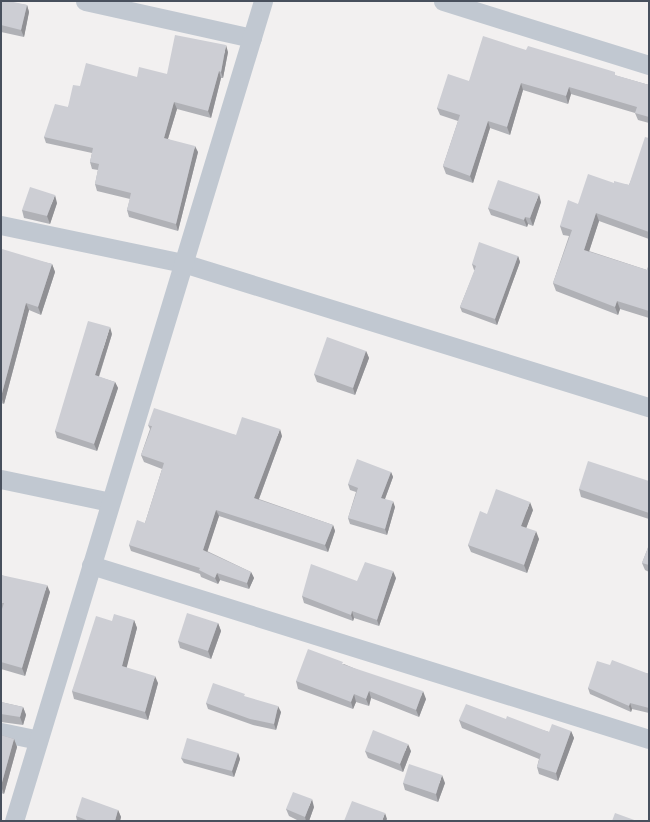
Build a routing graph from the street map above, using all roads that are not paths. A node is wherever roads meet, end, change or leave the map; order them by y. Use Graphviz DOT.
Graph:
graph roads {
  1 [pos="86,1"];
  2 [pos="263,1"];
  3 [pos="443,1"];
  4 [pos="252,38"];
  5 [pos="649,65"];
  6 [pos="1,225"];
  7 [pos="183,263"];
  8 [pos="649,408"];
  9 [pos="1,479"];
  10 [pos="110,502"];
  11 [pos="90,565"];
  12 [pos="1,732"];
  13 [pos="649,739"];
  14 [pos="38,740"];
  15 [pos="14,821"];
  1 -- 4 [label="street"];
  2 -- 4 [label="street"];
  3 -- 5 [label="street"];
  4 -- 7 [label="street"];
  6 -- 7 [label="street"];
  7 -- 8 [label="street"];
  7 -- 10 [label="street"];
  9 -- 10 [label="street"];
  10 -- 11 [label="street"];
  11 -- 13 [label="street"];
  11 -- 14 [label="street"];
  12 -- 14 [label="street"];
  14 -- 15 [label="street"];
}
